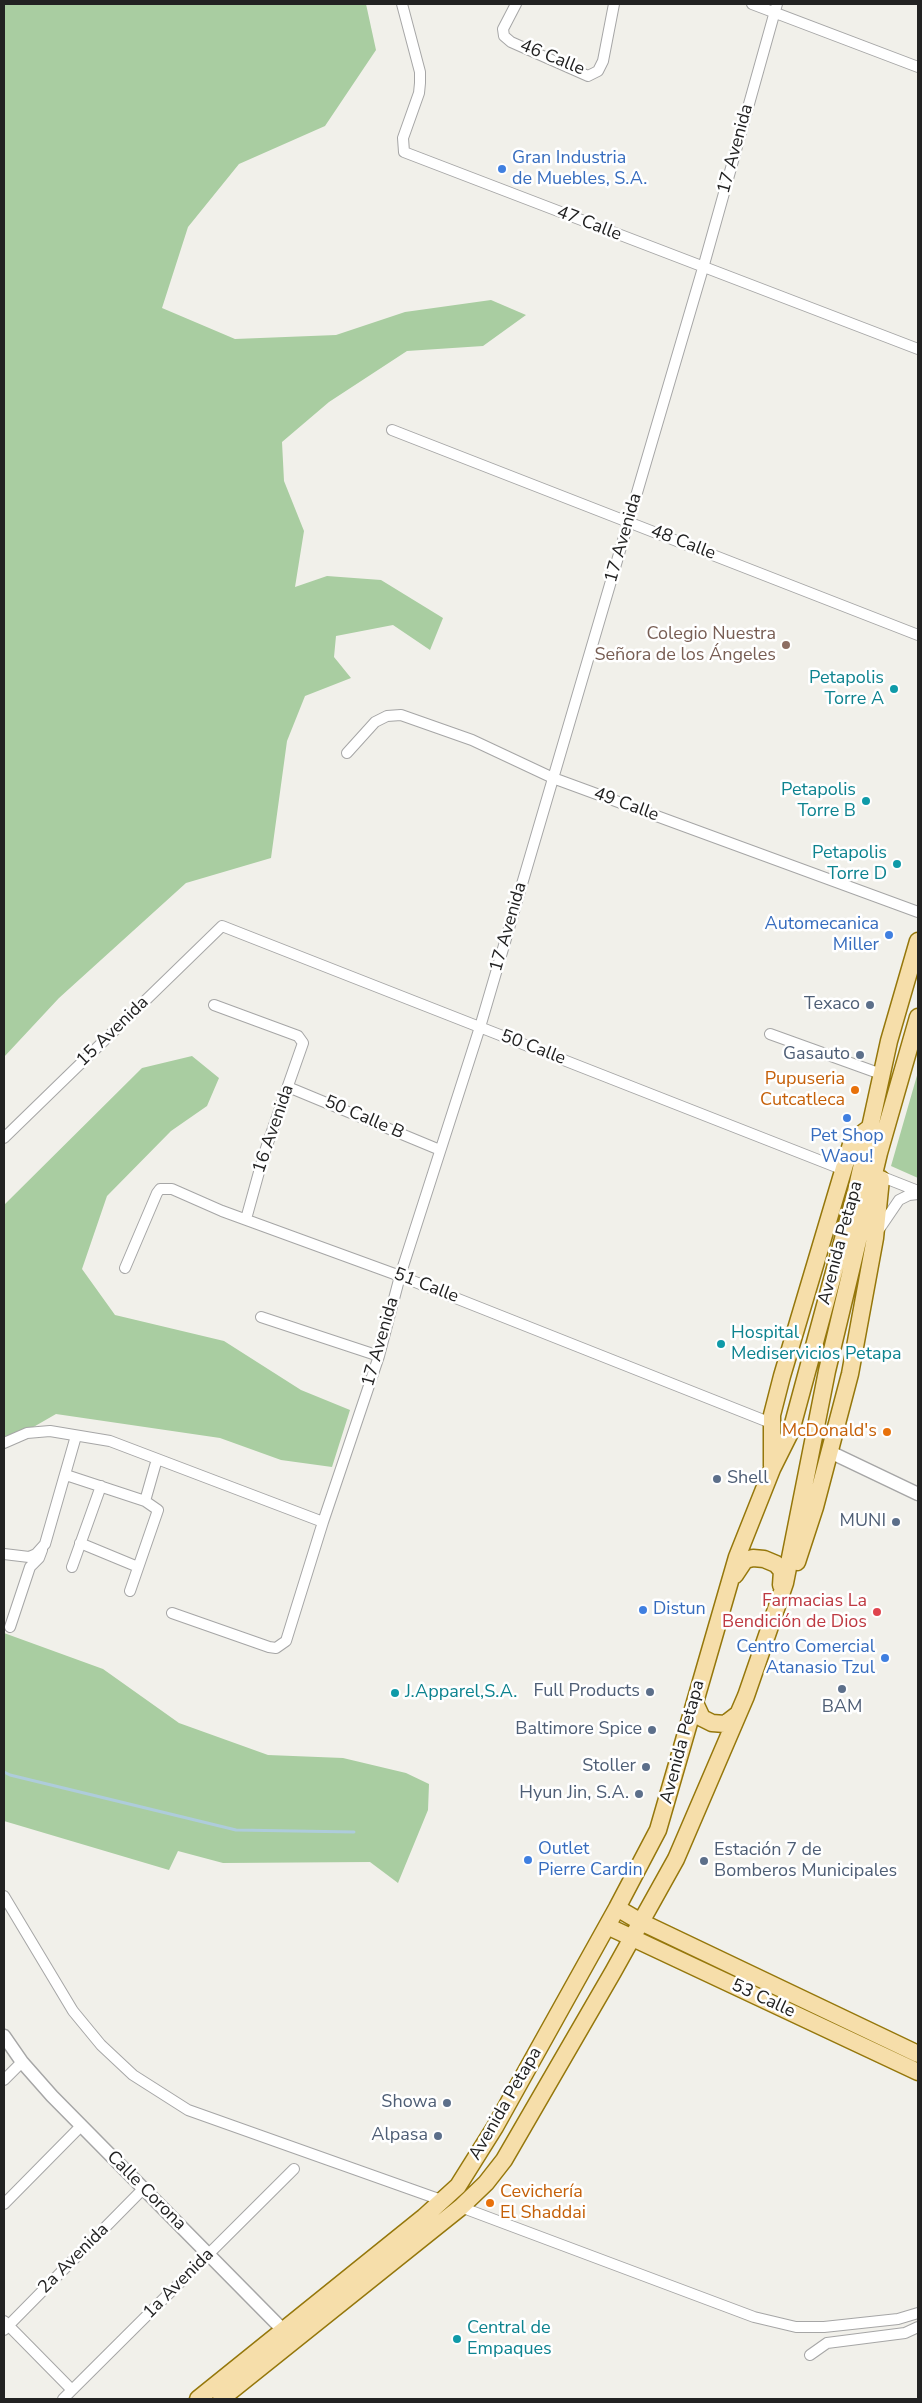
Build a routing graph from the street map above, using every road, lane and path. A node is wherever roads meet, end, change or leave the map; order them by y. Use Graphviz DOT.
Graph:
graph roads {
  1 [pos="402,4"];
  2 [pos="516,4"];
  3 [pos="614,4"];
  4 [pos="752,4"];
  5 [pos="775,8"];
  6 [pos="918,67"];
  7 [pos="703,268"];
  8 [pos="918,349"];
  9 [pos="392,430"];
  10 [pos="628,522"];
  11 [pos="918,635"];
  12 [pos="347,752"];
  13 [pos="553,778"];
  14 [pos="918,912"];
  15 [pos="222,926"];
  16 [pos="918,941"];
  17 [pos="214,1005"];
  18 [pos="918,1017"];
  19 [pos="480,1027"];
  20 [pos="770,1034"];
  21 [pos="881,1074"];
  22 [pos="288,1087"];
  23 [pos="868,1129"];
  24 [pos="4,1138"];
  25 [pos="440,1150"];
  26 [pos="879,1153"];
  27 [pos="844,1170"];
  28 [pos="880,1176"];
  29 [pos="918,1191"];
  30 [pos="918,1194"];
  31 [pos="246,1219"];
  32 [pos="875,1238"];
  33 [pos="125,1268"];
  34 [pos="400,1276"];
  35 [pos="260,1317"];
  36 [pos="379,1356"];
  37 [pos="771,1423"];
  38 [pos="791,1423"];
  39 [pos="819,1430"];
  40 [pos="76,1436"];
  41 [pos="4,1443"];
  42 [pos="830,1452"];
  43 [pos="157,1459"];
  44 [pos="772,1469"];
  45 [pos="66,1475"];
  46 [pos="100,1486"];
  47 [pos="918,1494"];
  48 [pos="145,1501"];
  49 [pos="323,1522"];
  50 [pos="80,1543"];
  51 [pos="42,1550"];
  52 [pos="4,1554"];
  53 [pos="72,1567"];
  54 [pos="138,1567"];
  55 [pos="785,1584"];
  56 [pos="130,1591"];
  57 [pos="726,1593"];
  58 [pos="777,1607"];
  59 [pos="172,1613"];
  60 [pos="10,1627"];
  61 [pos="695,1702"];
  62 [pos="738,1714"];
  63 [pos="4,1896"];
  64 [pos="617,1908"];
  65 [pos="641,1922"];
  66 [pos="607,1926"];
  67 [pos="632,1938"];
  68 [pos="4,2036"];
  69 [pos="918,2054"];
  70 [pos="22,2062"];
  71 [pos="918,2072"];
  72 [pos="4,2080"];
  73 [pos="81,2126"];
  74 [pos="294,2169"];
  75 [pos="143,2189"];
  76 [pos="443,2201"];
  77 [pos="4,2204"];
  78 [pos="461,2207"];
  79 [pos="209,2254"];
  80 [pos="918,2313"];
  81 [pos="5,2325"];
  82 [pos="918,2327"];
  83 [pos="289,2336"];
  84 [pos="810,2355"];
  85 [pos="72,2390"];
  86 [pos="63,2399"];
  87 [pos="198,2399"];
  88 [pos="221,2399"];
  1 -- 7 [label="street, 47 Calle"];
  2 -- 3 [label="street, 46 Calle"];
  4 -- 5 [label="street"];
  5 -- 6 [label="street"];
  5 -- 7 [label="street, 17 Avenida"];
  7 -- 8 [label="street, 47 Calle"];
  7 -- 10 [label="street, 17 Avenida"];
  9 -- 10 [label="street, 48 Calle"];
  10 -- 11 [label="street, 48 Calle"];
  10 -- 13 [label="street, 17 Avenida"];
  12 -- 13 [label="street, 49 Calle"];
  13 -- 14 [label="street, 49 Calle"];
  13 -- 19 [label="street, 17 Avenida"];
  15 -- 19 [label="street, 50 Calle"];
  15 -- 24 [label="street, 15 Avenida"];
  16 -- 21 [label="main road, Avenida Petapa"];
  17 -- 22 [label="street, 16 Avenida"];
  18 -- 26 [label="main road, Avenida Petapa"];
  19 -- 25 [label="street, 17 Avenida"];
  19 -- 27 [label="street, 50 Calle"];
  20 -- 21 [label="street"];
  21 -- 23 [label="main road, Avenida Petapa"];
  22 -- 25 [label="street, 50 Calle B"];
  22 -- 31 [label="street, 16 Avenida"];
  23 -- 27 [label="main road"];
  23 -- 38 [label="main road"];
  23 -- 44 [label="main road, Avenida Petapa"];
  25 -- 34 [label="street, 17 Avenida"];
  26 -- 28 [label="main road"];
  26 -- 55 [label="main road, Avenida Petapa"];
  27 -- 37 [label="main road"];
  28 -- 29 [label="street"];
  28 -- 32 [label="main road"];
  28 -- 39 [label="main road"];
  30 -- 32 [label="street"];
  31 -- 33 [label="street, 51 Calle"];
  31 -- 34 [label="street, 51 Calle"];
  32 -- 42 [label="main road"];
  34 -- 36 [label="street, 17 Avenida"];
  34 -- 37 [label="street, 51 Calle"];
  35 -- 36 [label="street"];
  36 -- 49 [label="street, 17 Avenida"];
  37 -- 44 [label="main road"];
  40 -- 41 [label="street"];
  40 -- 43 [label="street"];
  40 -- 45 [label="street"];
  42 -- 47 [label="street"];
  42 -- 55 [label="main road"];
  43 -- 48 [label="street"];
  43 -- 49 [label="street"];
  44 -- 57 [label="main road, Avenida Petapa"];
  45 -- 46 [label="street"];
  45 -- 51 [label="street"];
  46 -- 48 [label="street"];
  46 -- 50 [label="street"];
  48 -- 54 [label="street"];
  49 -- 59 [label="street, 17 Avenida"];
  50 -- 53 [label="street"];
  50 -- 54 [label="street"];
  51 -- 52 [label="street"];
  51 -- 60 [label="street"];
  54 -- 56 [label="street"];
  55 -- 58 [label="main road, Avenida Petapa"];
  57 -- 58 [label="main road"];
  57 -- 61 [label="main road, Avenida Petapa"];
  58 -- 62 [label="main road, Avenida Petapa"];
  61 -- 62 [label="main road"];
  61 -- 64 [label="main road, Avenida Petapa"];
  62 -- 65 [label="main road, Avenida Petapa"];
  63 -- 76 [label="street"];
  64 -- 65 [label="main road, 53 Calle"];
  64 -- 66 [label="main road, Avenida Petapa"];
  65 -- 67 [label="main road, Avenida Petapa"];
  65 -- 69 [label="main road, 53 Calle"];
  66 -- 67 [label="main road, 53 Calle"];
  66 -- 76 [label="main road, Avenida Petapa"];
  67 -- 71 [label="main road, 53 Calle"];
  67 -- 78 [label="main road, Avenida Petapa"];
  68 -- 70 [label="street, Calle Corona"];
  70 -- 72 [label="street"];
  70 -- 73 [label="street, Calle Corona"];
  73 -- 75 [label="street, Calle Corona"];
  73 -- 77 [label="street"];
  74 -- 79 [label="street, 1a Avenida"];
  75 -- 79 [label="street, Calle Corona"];
  75 -- 81 [label="street, 2a Avenida"];
  76 -- 78 [label="street"];
  76 -- 83 [label="main road, Avenida Petapa"];
  78 -- 80 [label="street"];
  78 -- 83 [label="main road, Avenida Petapa"];
  79 -- 83 [label="street, Calle Corona"];
  79 -- 85 [label="street, 1a Avenida"];
  81 -- 85 [label="street"];
  82 -- 84 [label="street"];
  83 -- 87 [label="main road, Avenida Petapa"];
  83 -- 88 [label="main road, Avenida Petapa"];
  85 -- 86 [label="street, 1a Avenida"];
}
